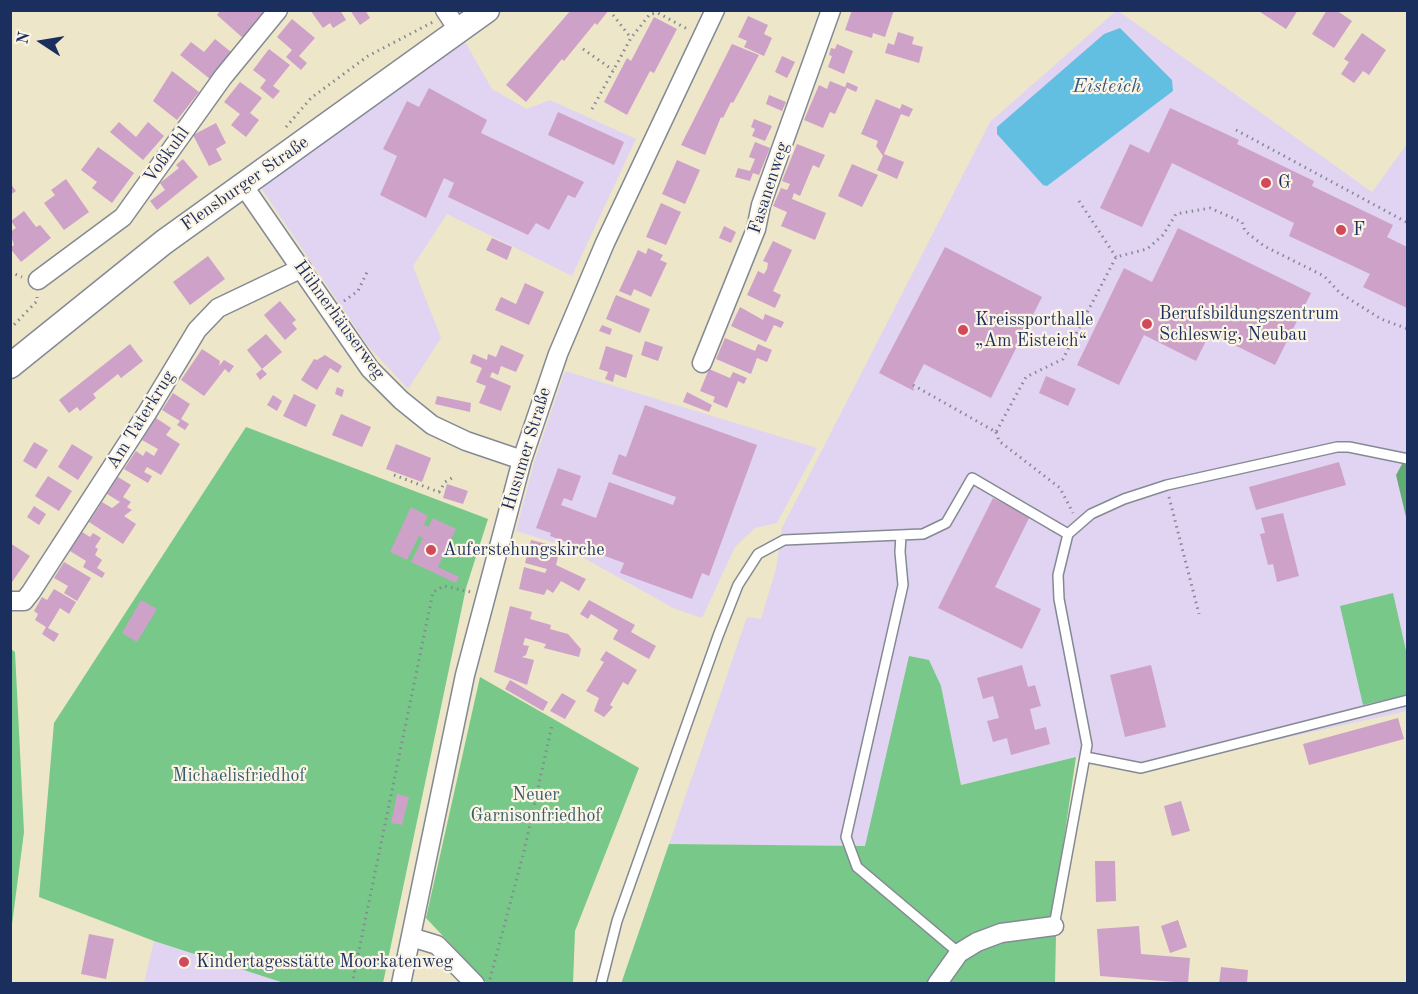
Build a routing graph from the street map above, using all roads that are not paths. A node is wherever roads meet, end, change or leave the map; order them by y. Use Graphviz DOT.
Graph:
graph roads {
  1 [pos="279,10"];
  2 [pos="445,10"];
  3 [pos="487,10"];
  4 [pos="715,10"];
  5 [pos="831,10"];
  6 [pos="459,31"];
  7 [pos="243,185"];
  8 [pos="302,267"];
  9 [pos="38,280"];
  10 [pos="702,363"];
  11 [pos="10,366"];
  12 [pos="522,459"];
  13 [pos="1407,459"];
  14 [pos="1068,534"];
  15 [pos="901,535"];
  16 [pos="10,601"];
  17 [pos="1407,700"];
  18 [pos="1086,757"];
  19 [pos="1054,926"];
  20 [pos="411,937"];
  21 [pos="959,953"];
  22 [pos="483,980"];
  23 [pos="401,984"];
  24 [pos="601,984"];
  25 [pos="937,984"];
  1 -- 9 [label="street, Voßkuhl"];
  2 -- 6 [label="street"];
  3 -- 6 [label="street, Flensburger Straße"];
  4 -- 12 [label="street, Husumer Straße"];
  5 -- 10 [label="street, Fasanenweg"];
  6 -- 7 [label="street, Flensburger Straße"];
  7 -- 8 [label="street, Hühnerhäuserweg"];
  7 -- 11 [label="street, Flensburger Straße"];
  8 -- 12 [label="street, Hühnerhäuserweg"];
  8 -- 16 [label="street, Am Taterkrug"];
  12 -- 20 [label="street, Husumer Straße"];
  13 -- 14 [label="lane"];
  14 -- 15 [label="lane"];
  14 -- 18 [label="lane"];
  15 -- 21 [label="lane"];
  15 -- 24 [label="lane"];
  17 -- 18 [label="lane"];
  18 -- 19 [label="lane"];
  19 -- 21 [label="street"];
  20 -- 22 [label="street"];
  20 -- 23 [label="street, Husumer Straße"];
  21 -- 25 [label="street"];
}
